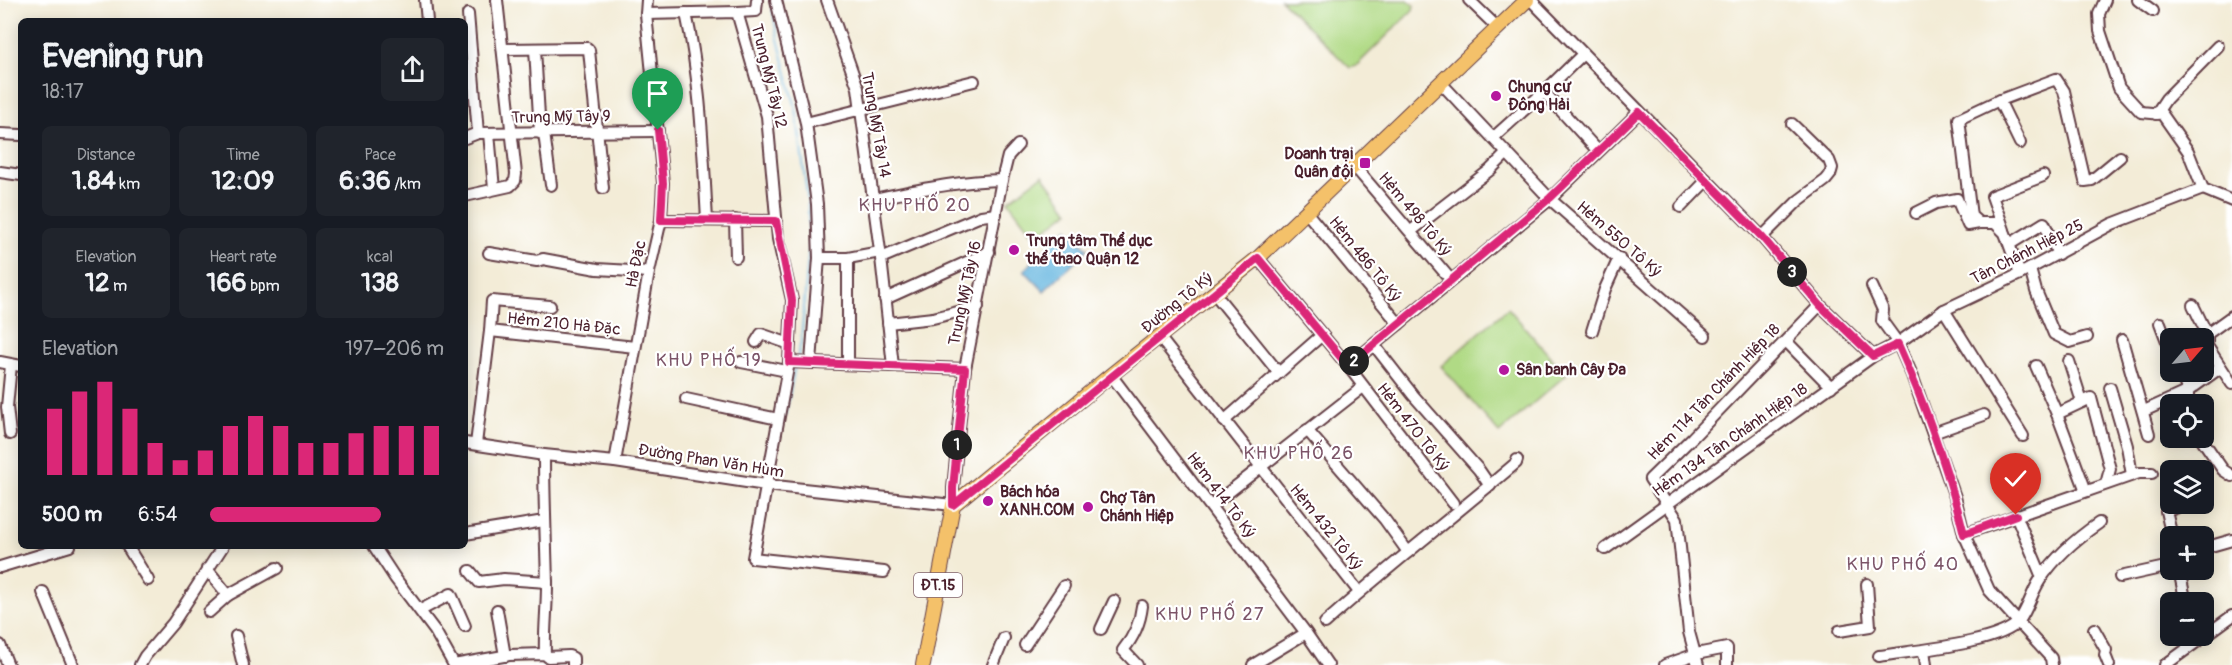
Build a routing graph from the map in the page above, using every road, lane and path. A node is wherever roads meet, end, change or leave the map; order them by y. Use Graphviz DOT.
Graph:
graph roads {
  1 [pos="425,0"];
  2 [pos="497,0"];
  3 [pos="647,0"];
  4 [pos="719,0"];
  5 [pos="757,0"];
  6 [pos="776,0"];
  7 [pos="827,0"];
  8 [pos="1469,0"];
  9 [pos="1529,0"];
  10 [pos="2105,0"];
  11 [pos="2139,0"];
  12 [pos="2153,11"];
  13 [pos="719,12"];
  14 [pos="738,12"];
  15 [pos="686,13"];
  16 [pos="468,14"];
  17 [pos="646,14"];
  18 [pos="427,18"];
  19 [pos="1498,28"];
  20 [pos="2218,45"];
  21 [pos="504,49"];
  22 [pos="535,49"];
  23 [pos="1583,54"];
  24 [pos="974,81"];
  25 [pos="1442,84"];
  26 [pos="1544,92"];
  27 [pos="1999,100"];
  28 [pos="862,109"];
  29 [pos="1639,112"];
  30 [pos="2156,114"];
  31 [pos="806,123"];
  32 [pos="1792,124"];
  33 [pos="658,130"];
  34 [pos="597,132"];
  35 [pos="484,133"];
  36 [pos="512,133"];
  37 [pos="542,133"];
  38 [pos="0,134"];
  39 [pos="18,135"];
  40 [pos="468,137"];
  41 [pos="1493,138"];
  42 [pos="2020,143"];
  43 [pos="1018,145"];
  44 [pos="1598,151"];
  45 [pos="1507,153"];
  46 [pos="2121,157"];
  47 [pos="1355,167"];
  48 [pos="0,172"];
  49 [pos="18,175"];
  50 [pos="2043,176"];
  51 [pos="1002,180"];
  52 [pos="1706,181"];
  53 [pos="551,185"];
  54 [pos="603,188"];
  55 [pos="494,189"];
  56 [pos="2203,189"];
  57 [pos="468,195"];
  58 [pos="1550,198"];
  59 [pos="873,199"];
  60 [pos="2232,201"];
  61 [pos="1680,207"];
  62 [pos="1307,213"];
  63 [pos="1916,213"];
  64 [pos="996,214"];
  65 [pos="661,220"];
  66 [pos="707,220"];
  67 [pos="735,220"];
  68 [pos="776,221"];
  69 [pos="1979,223"];
  70 [pos="1411,231"];
  71 [pos="2005,233"];
  72 [pos="1762,237"];
  73 [pos="2010,244"];
  74 [pos="989,252"];
  75 [pos="489,253"];
  76 [pos="2058,254"];
  77 [pos="881,255"];
  78 [pos="736,257"];
  79 [pos="819,258"];
  80 [pos="848,258"];
  81 [pos="1258,258"];
  82 [pos="1619,258"];
  83 [pos="2025,271"];
  84 [pos="649,272"];
  85 [pos="1451,280"];
  86 [pos="1872,286"];
  87 [pos="1215,294"];
  88 [pos="885,299"];
  89 [pos="1820,305"];
  90 [pos="2193,305"];
  91 [pos="550,306"];
  92 [pos="978,307"];
  93 [pos="1944,310"];
  94 [pos="2232,316"];
  95 [pos="888,323"];
  96 [pos="1399,324"];
  97 [pos="2160,324"];
  98 [pos="2162,328"];
  99 [pos="2204,328"];
  100 [pos="2214,329"];
  101 [pos="1592,331"];
  102 [pos="490,332"];
  103 [pos="1322,335"];
  104 [pos="1705,336"];
  105 [pos="2087,337"];
  106 [pos="1160,338"];
  107 [pos="2122,340"];
  108 [pos="1786,341"];
  109 [pos="756,342"];
  110 [pos="790,344"];
  111 [pos="1898,344"];
  112 [pos="1374,345"];
  113 [pos="635,347"];
  114 [pos="1873,356"];
  115 [pos="2214,358"];
  116 [pos="2069,361"];
  117 [pos="741,362"];
  118 [pos="11,364"];
  119 [pos="796,364"];
  120 [pos="848,364"];
  121 [pos="893,366"];
  122 [pos="1348,366"];
  123 [pos="2036,366"];
  124 [pos="2220,368"];
  125 [pos="965,369"];
  126 [pos="1279,373"];
  127 [pos="1111,375"];
  128 [pos="2184,382"];
  129 [pos="2232,384"];
  130 [pos="1363,387"];
  131 [pos="1831,387"];
  132 [pos="2110,388"];
  133 [pos="2188,391"];
  134 [pos="686,399"];
  135 [pos="2082,402"];
  136 [pos="2144,411"];
  137 [pos="2057,414"];
  138 [pos="1984,415"];
  139 [pos="778,419"];
  140 [pos="1224,421"];
  141 [pos="1307,430"];
  142 [pos="1933,433"];
  143 [pos="10,434"];
  144 [pos="2149,434"];
  145 [pos="2023,436"];
  146 [pos="470,443"];
  147 [pos="2208,448"];
  148 [pos="544,455"];
  149 [pos="1517,460"];
  150 [pos="615,462"];
  151 [pos="1260,467"];
  152 [pos="2152,473"];
  153 [pos="2132,475"];
  154 [pos="2232,476"];
  155 [pos="2106,484"];
  156 [pos="766,486"];
  157 [pos="1490,486"];
  158 [pos="2086,491"];
  159 [pos="1668,503"];
  160 [pos="1453,504"];
  161 [pos="953,505"];
  162 [pos="1211,506"];
  163 [pos="2016,515"];
  164 [pos="544,521"];
  165 [pos="2099,523"];
  166 [pos="468,533"];
  167 [pos="1964,534"];
  168 [pos="2232,540"];
  169 [pos="2214,546"];
  170 [pos="60,549"];
  171 [pos="129,549"];
  172 [pos="221,549"];
  173 [pos="376,549"];
  174 [pos="1605,549"];
  175 [pos="1408,552"];
  176 [pos="0,567"];
  177 [pos="277,568"];
  178 [pos="2160,568"];
  179 [pos="207,569"];
  180 [pos="470,571"];
  181 [pos="884,572"];
  182 [pos="2042,577"];
  183 [pos="2120,577"];
  184 [pos="148,580"];
  185 [pos="547,582"];
  186 [pos="1867,585"];
  187 [pos="1064,586"];
  188 [pos="43,592"];
  189 [pos="1359,592"];
  190 [pos="228,595"];
  191 [pos="1114,601"];
  192 [pos="1142,606"];
  193 [pos="421,610"];
  194 [pos="497,610"];
  195 [pos="209,612"];
  196 [pos="2232,616"];
  197 [pos="2018,622"];
  198 [pos="1325,623"];
  199 [pos="465,626"];
  200 [pos="2214,628"];
  201 [pos="1101,629"];
  202 [pos="2094,629"];
  203 [pos="1839,631"];
  204 [pos="1306,633"];
  205 [pos="236,636"];
  206 [pos="1004,638"];
  207 [pos="1025,645"];
  208 [pos="2189,646"];
  209 [pos="0,648"];
  210 [pos="1924,650"];
  211 [pos="545,654"];
  212 [pos="504,656"];
  213 [pos="1879,656"];
  214 [pos="1697,659"];
  215 [pos="144,662"];
  216 [pos="8,665"];
  217 [pos="74,665"];
  218 [pos="243,665"];
  219 [pos="454,665"];
  220 [pos="573,665"];
  221 [pos="922,665"];
  222 [pos="993,665"];
  223 [pos="1137,665"];
  224 [pos="1253,665"];
  225 [pos="1328,665"];
  226 [pos="1665,665"];
  227 [pos="1726,665"];
  228 [pos="1926,665"];
  229 [pos="2052,665"];
  230 [pos="2109,665"];
  231 [pos="2165,665"];
  1 -- 18 [label="street"];
  2 -- 21 [label="street"];
  3 -- 17 [label="street, Hà Đặc"];
  4 -- 13 [label="street"];
  5 -- 14 [label="street"];
  6 -- 31 [label="street"];
  7 -- 28 [label="street, Trung Mỹ Tây 14"];
  8 -- 19 [label="street"];
  9 -- 19 [label="main road, Đường Tô Ký"];
  9 -- 23 [label="street"];
  10 -- 30 [label="street"];
  11 -- 12 [label="street"];
  13 -- 14 [label="street, Trung Mỹ Tây 12"];
  13 -- 15 [label="street, Trung Mỹ Tây 12"];
  14 -- 68 [label="street, Trung Mỹ Tây 12"];
  15 -- 17 [label="street, Trung Mỹ Tây 12"];
  15 -- 66 [label="street"];
  16 -- 35 [label="street"];
  17 -- 33 [label="street, Hà Đặc"];
  19 -- 25 [label="main road, Đường Tô Ký"];
  20 -- 30 [label="street"];
  21 -- 22 [label="street"];
  21 -- 36 [label="street"];
  22 -- 34 [label="street"];
  22 -- 37 [label="street"];
  23 -- 26 [label="street"];
  23 -- 29 [label="street"];
  24 -- 28 [label="street"];
  25 -- 41 [label="street, Hẻm 550 Tô Ký"];
  25 -- 47 [label="main road, Đường Tô Ký"];
  26 -- 41 [label="street"];
  26 -- 44 [label="street"];
  27 -- 42 [label="street"];
  27 -- 46 [label="street"];
  27 -- 69 [label="street"];
  28 -- 31 [label="street"];
  28 -- 59 [label="street, Trung Mỹ Tây 14"];
  29 -- 44 [label="street"];
  29 -- 52 [label="street"];
  30 -- 56 [label="street"];
  31 -- 79 [label="street"];
  32 -- 72 [label="street"];
  33 -- 34 [label="street, Trung Mỹ Tây 9"];
  33 -- 65 [label="street, Hà Đặc"];
  34 -- 37 [label="street, Trung Mỹ Tây 9"];
  34 -- 54 [label="street"];
  35 -- 36 [label="street, Trung Mỹ Tây 9"];
  35 -- 40 [label="street, Trung Mỹ Tây 9"];
  35 -- 55 [label="street"];
  36 -- 37 [label="street, Trung Mỹ Tây 9"];
  36 -- 55 [label="street"];
  37 -- 53 [label="street"];
  38 -- 39 [label="street"];
  41 -- 45 [label="street, Hẻm 550 Tô Ký"];
  43 -- 51 [label="street, Trung Mỹ Tây 16"];
  44 -- 58 [label="street"];
  45 -- 58 [label="street, Hẻm 550 Tô Ký"];
  45 -- 70 [label="street"];
  47 -- 62 [label="main road, Đường Tô Ký"];
  47 -- 70 [label="street, Hẻm 498 Tô Ký"];
  48 -- 49 [label="street"];
  50 -- 71 [label="street"];
  51 -- 59 [label="street"];
  51 -- 64 [label="street, Trung Mỹ Tây 16"];
  52 -- 61 [label="street"];
  52 -- 72 [label="street"];
  55 -- 57 [label="street"];
  56 -- 60 [label="street"];
  56 -- 76 [label="street, Tân Chánh Hiệp 25"];
  58 -- 82 [label="street, Hẻm 550 Tô Ký"];
  58 -- 85 [label="street"];
  59 -- 77 [label="street, Trung Mỹ Tây 14"];
  62 -- 81 [label="main road, Đường Tô Ký"];
  62 -- 96 [label="street, Hẻm 486 Tô Ký"];
  63 -- 69 [label="street"];
  64 -- 74 [label="street, Trung Mỹ Tây 16"];
  64 -- 77 [label="street"];
  65 -- 66 [label="street"];
  65 -- 84 [label="street, Hà Đặc"];
  66 -- 67 [label="street"];
  67 -- 68 [label="street"];
  67 -- 78 [label="street"];
  68 -- 110 [label="street, Trung Mỹ Tây 12"];
  69 -- 71 [label="street"];
  70 -- 85 [label="street, Hẻm 498 Tô Ký"];
  71 -- 73 [label="street"];
  72 -- 89 [label="street"];
  73 -- 76 [label="street"];
  73 -- 83 [label="street"];
  74 -- 88 [label="street"];
  74 -- 92 [label="street, Trung Mỹ Tây 16"];
  75 -- 84 [label="street"];
  76 -- 83 [label="street, Tân Chánh Hiệp 25"];
  77 -- 80 [label="street"];
  77 -- 88 [label="street, Trung Mỹ Tây 14"];
  79 -- 80 [label="street"];
  79 -- 119 [label="street"];
  80 -- 120 [label="street"];
  81 -- 87 [label="main road, Đường Tô Ký"];
  81 -- 103 [label="street, Hẻm 470 Tô Ký"];
  82 -- 101 [label="street"];
  82 -- 104 [label="street, Hẻm 550 Tô Ký"];
  83 -- 93 [label="street, Tân Chánh Hiệp 25"];
  83 -- 105 [label="street"];
  84 -- 113 [label="street, Hà Đặc"];
  85 -- 96 [label="street"];
  86 -- 111 [label="street"];
  87 -- 106 [label="main road, Đường Tô Ký"];
  87 -- 126 [label="street"];
  88 -- 95 [label="street, Trung Mỹ Tây 14"];
  89 -- 108 [label="street, Hẻm 114 Tân Chánh Hiệp 18"];
  89 -- 114 [label="street"];
  90 -- 99 [label="street"];
  91 -- 102 [label="street, Hẻm 210 Hà Đặc"];
  92 -- 95 [label="street"];
  92 -- 125 [label="street, Trung Mỹ Tây 16"];
  93 -- 111 [label="street, Tân Chánh Hiệp 25"];
  93 -- 145 [label="street"];
  94 -- 100 [label="street"];
  95 -- 121 [label="street, Trung Mỹ Tây 14"];
  96 -- 112 [label="street"];
  97 -- 98 [label="street"];
  102 -- 113 [label="street, Hẻm 210 Hà Đặc"];
  102 -- 146 [label="street"];
  103 -- 122 [label="street, Hẻm 470 Tô Ký"];
  103 -- 126 [label="street"];
  106 -- 127 [label="main road, Đường Tô Ký"];
  106 -- 140 [label="street, Hẻm 432 Tô Ký"];
  107 -- 136 [label="street"];
  108 -- 131 [label="street"];
  108 -- 159 [label="street, Hẻm 114 Tân Chánh Hiệp 18"];
  109 -- 110 [label="street"];
  110 -- 119 [label="street, Trung Mỹ Tây 12"];
  111 -- 114 [label="street, Tân Chánh Hiệp 25"];
  111 -- 142 [label="street"];
  112 -- 122 [label="street"];
  112 -- 157 [label="street"];
  113 -- 150 [label="street, Hà Đặc"];
  114 -- 131 [label="street, Hẻm 134 Tân Chánh Hiệp 18"];
  115 -- 124 [label="street"];
  116 -- 135 [label="street"];
  117 -- 119 [label="street"];
  118 -- 143 [label="street"];
  119 -- 120 [label="street"];
  119 -- 139 [label="street, Trung Mỹ Tây 12"];
  120 -- 121 [label="street"];
  121 -- 125 [label="street"];
  122 -- 130 [label="street, Hẻm 470 Tô Ký"];
  123 -- 137 [label="street"];
  124 -- 129 [label="street"];
  124 -- 133 [label="street"];
  125 -- 161 [label="street, Trung Mỹ Tây 16"];
  126 -- 140 [label="street"];
  127 -- 161 [label="main road, Đường Tô Ký"];
  127 -- 162 [label="street, Hẻm 414 Tô Ký"];
  128 -- 133 [label="street"];
  130 -- 141 [label="street"];
  130 -- 160 [label="street, Hẻm 470 Tô Ký"];
  131 -- 159 [label="street, Hẻm 134 Tân Chánh Hiệp 18"];
  132 -- 153 [label="street"];
  133 -- 136 [label="street"];
  134 -- 139 [label="street"];
  135 -- 137 [label="street"];
  135 -- 155 [label="street"];
  136 -- 144 [label="street"];
  137 -- 158 [label="street"];
  138 -- 142 [label="street"];
  139 -- 156 [label="street, Trung Mỹ Tây 12"];
  140 -- 151 [label="street, Hẻm 432 Tô Ký"];
  141 -- 151 [label="street"];
  141 -- 175 [label="street"];
  142 -- 167 [label="street"];
  146 -- 148 [label="street, Đường Phan Văn Hùm"];
  147 -- 154 [label="street"];
  148 -- 150 [label="street, Đường Phan Văn Hùm"];
  148 -- 164 [label="street"];
  149 -- 157 [label="street"];
  150 -- 156 [label="street, Đường Phan Văn Hùm"];
  151 -- 162 [label="street"];
  151 -- 189 [label="street, Hẻm 432 Tô Ký"];
  152 -- 153 [label="street"];
  153 -- 155 [label="street"];
  155 -- 158 [label="street"];
  156 -- 161 [label="street, Đường Phan Văn Hùm"];
  156 -- 181 [label="street, Trung Mỹ Tây 12"];
  157 -- 175 [label="street"];
  158 -- 163 [label="street"];
  159 -- 174 [label="street, Hẻm 134 Tân Chánh Hiệp 18"];
  159 -- 214 [label="street"];
  161 -- 221 [label="main road, ĐT.15"];
  162 -- 204 [label="street, Hẻm 414 Tô Ký"];
  163 -- 167 [label="street"];
  163 -- 182 [label="street"];
  164 -- 166 [label="street"];
  164 -- 185 [label="street"];
  165 -- 182 [label="street"];
  167 -- 197 [label="street"];
  168 -- 169 [label="street"];
  170 -- 176 [label="street"];
  171 -- 184 [label="street"];
  172 -- 179 [label="street"];
  173 -- 193 [label="street"];
  175 -- 189 [label="street"];
  177 -- 190 [label="street"];
  178 -- 183 [label="street"];
  179 -- 190 [label="street"];
  179 -- 215 [label="street"];
  180 -- 185 [label="street"];
  182 -- 197 [label="street"];
  185 -- 211 [label="street"];
  186 -- 203 [label="street"];
  187 -- 207 [label="street"];
  188 -- 217 [label="street"];
  189 -- 198 [label="street"];
  190 -- 195 [label="street"];
  191 -- 201 [label="street"];
  192 -- 223 [label="street"];
  193 -- 199 [label="street"];
  193 -- 219 [label="street"];
  194 -- 212 [label="street"];
  196 -- 200 [label="street"];
  197 -- 210 [label="street"];
  197 -- 229 [label="street"];
  202 -- 230 [label="street"];
  204 -- 224 [label="street"];
  204 -- 225 [label="street, Hẻm 414 Tô Ký"];
  205 -- 218 [label="street"];
  206 -- 222 [label="street"];
  208 -- 231 [label="street"];
  209 -- 216 [label="street"];
  210 -- 213 [label="street"];
  210 -- 228 [label="street"];
  211 -- 212 [label="street"];
  211 -- 220 [label="street"];
  212 -- 219 [label="street"];
  214 -- 226 [label="street"];
  214 -- 227 [label="street"];
}
